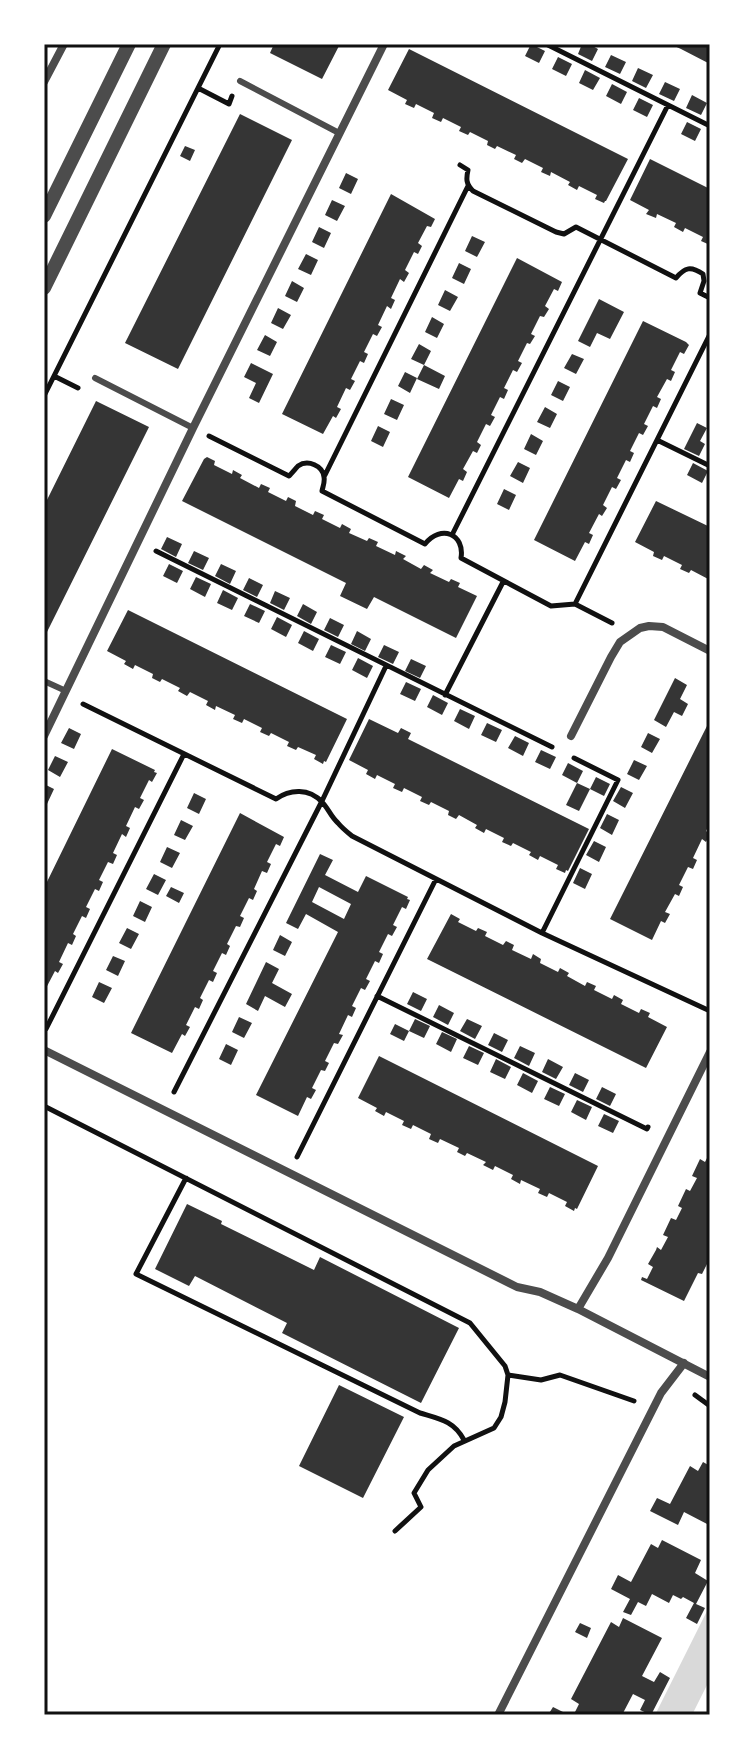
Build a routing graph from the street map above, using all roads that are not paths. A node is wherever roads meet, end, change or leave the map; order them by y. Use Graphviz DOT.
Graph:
graph roads {
  1 [pos="64,44"];
  2 [pos="129,44"];
  3 [pos="164,44"];
  4 [pos="384,44"];
  5 [pos="240,81"];
  6 [pos="44,82"];
  7 [pos="339,133"];
  8 [pos="44,216"];
  9 [pos="44,288"];
  10 [pos="95,378"];
  11 [pos="193,428"];
  12 [pos="710,651"];
  13 [pos="44,681"];
  14 [pos="66,691"];
  15 [pos="44,736"];
  16 [pos="571,736"];
  17 [pos="44,1050"];
  18 [pos="710,1052"];
  19 [pos="578,1309"];
  20 [pos="684,1363"];
  21 [pos="710,1377"];
  22 [pos="498,1715"];
  1 -- 6 [label="street"];
  2 -- 8 [label="street"];
  3 -- 9 [label="street"];
  4 -- 7 [label="street"];
  5 -- 7 [label="lane"];
  7 -- 11 [label="street"];
  10 -- 11 [label="lane"];
  11 -- 14 [label="street"];
  12 -- 16 [label="street"];
  13 -- 14 [label="lane"];
  14 -- 15 [label="street"];
  17 -- 19 [label="street"];
  18 -- 19 [label="street"];
  19 -- 20 [label="street"];
  20 -- 21 [label="street"];
  20 -- 22 [label="street"];
}
